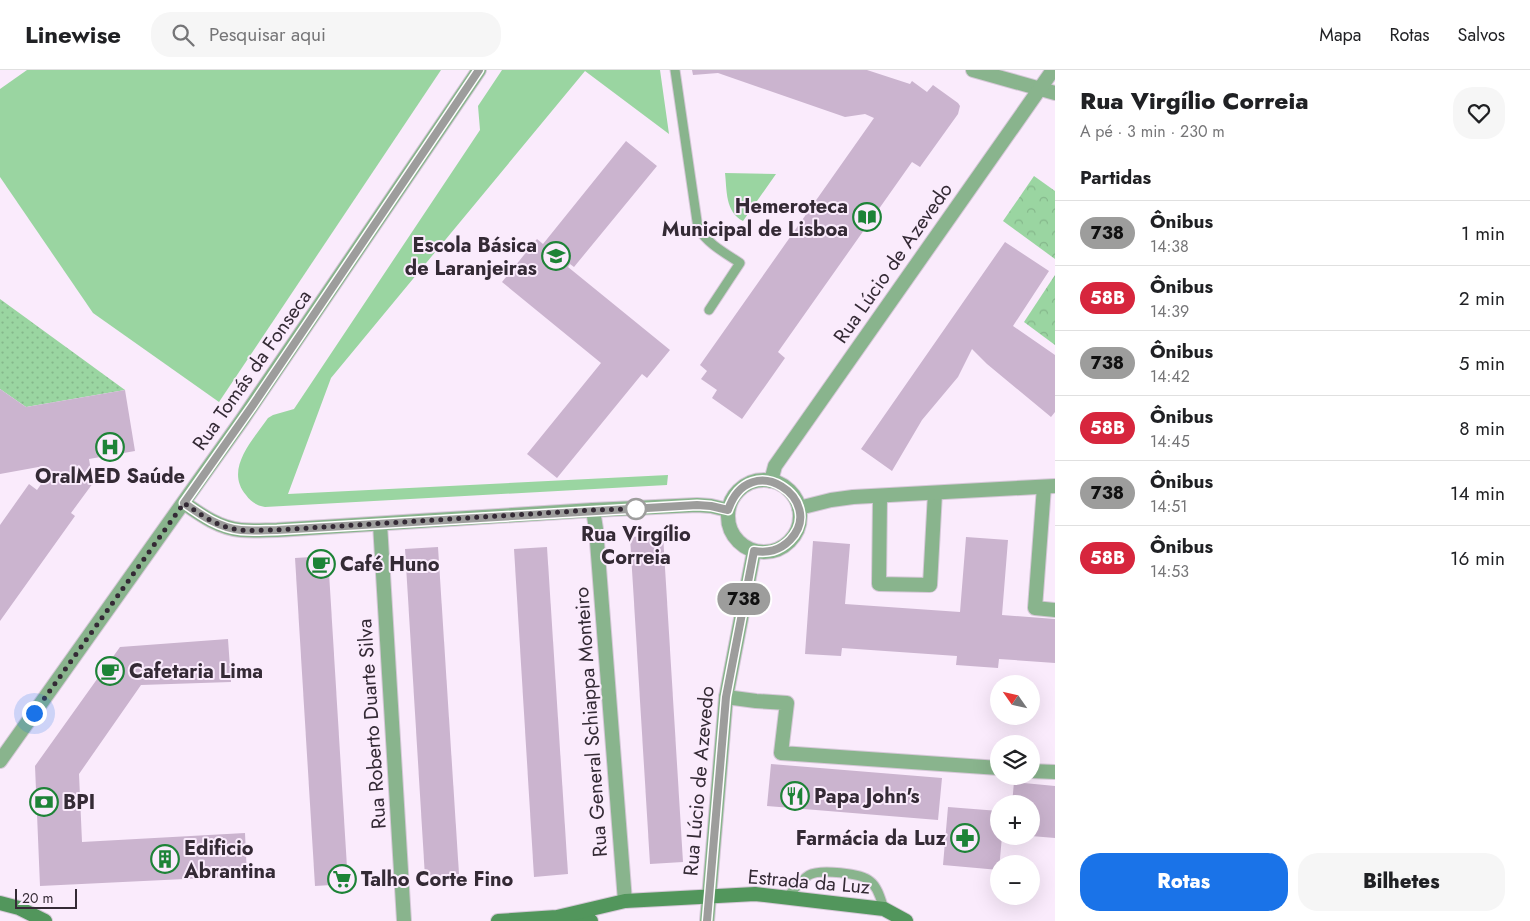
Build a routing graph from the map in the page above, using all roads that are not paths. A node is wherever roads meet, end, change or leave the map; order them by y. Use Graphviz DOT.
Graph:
graph roads {
  1 [pos="479,70"];
  2 [pos="675,70"];
  3 [pos="973,70"];
  4 [pos="1053,70"];
  5 [pos="1040,90"];
  6 [pos="1055,94"];
  7 [pos="709,310"];
  8 [pos="771,481"];
  9 [pos="1050,487"];
  10 [pos="934,493"];
  11 [pos="880,496"];
  12 [pos="184,503"];
  13 [pos="799,508"];
  14 [pos="593,510"];
  15 [pos="728,510"];
  16 [pos="380,524"];
  17 [pos="754,551"];
  18 [pos="1055,610"];
  19 [pos="726,697"];
  20 [pos="0,761"];
  21 [pos="990,767"];
  22 [pos="1040,771"];
  23 [pos="1055,772"];
  24 [pos="709,897"];
  25 [pos="787,897"];
  26 [pos="625,901"];
  27 [pos="0,903"];
  28 [pos="884,909"];
  29 [pos="553,918"];
  30 [pos="45,921"];
  31 [pos="404,921"];
  32 [pos="498,921"];
  33 [pos="591,921"];
  34 [pos="707,921"];
  35 [pos="906,921"];
  1 -- 12 [label="street, Rua Tomás da Fonseca"];
  2 -- 7 [label="lane"];
  3 -- 5 [label="street"];
  4 -- 5 [label="street, Rua Lúcio de Azevedo"];
  5 -- 6 [label="street"];
  5 -- 8 [label="street, Rua Lúcio de Azevedo"];
  8 -- 13 [label="street"];
  8 -- 15 [label="street"];
  9 -- 10 [label="street"];
  9 -- 18 [label="street"];
  10 -- 11 [label="street"];
  10 -- 11 [label="street"];
  11 -- 13 [label="street"];
  12 -- 16 [label="street"];
  12 -- 20 [label="street, Rua Tomás da Fonseca"];
  13 -- 17 [label="street"];
  14 -- 15 [label="street"];
  14 -- 16 [label="street"];
  14 -- 26 [label="street, Rua General Schiappa Monteiro"];
  15 -- 17 [label="street"];
  16 -- 31 [label="street, Rua Roberto Duarte Silva"];
  17 -- 19 [label="street, Rua Lúcio de Azevedo"];
  19 -- 21 [label="street"];
  19 -- 24 [label="street, Rua Lúcio de Azevedo"];
  22 -- 23 [label="street"];
  24 -- 25 [label="main road, Estrada da Luz"];
  24 -- 26 [label="main road, Estrada da Luz"];
  24 -- 34 [label="street, Rua Lúcio de Azevedo"];
  25 -- 28 [label="main road, Estrada da Luz"];
  25 -- 28 [label="lane"];
  26 -- 29 [label="main road, Estrada da Luz"];
  27 -- 30 [label="main road"];
  28 -- 35 [label="main road, Estrada da Luz"];
  29 -- 32 [label="main road, Estrada da Luz"];
  29 -- 33 [label="main road, Estrada da Luz"];
}
